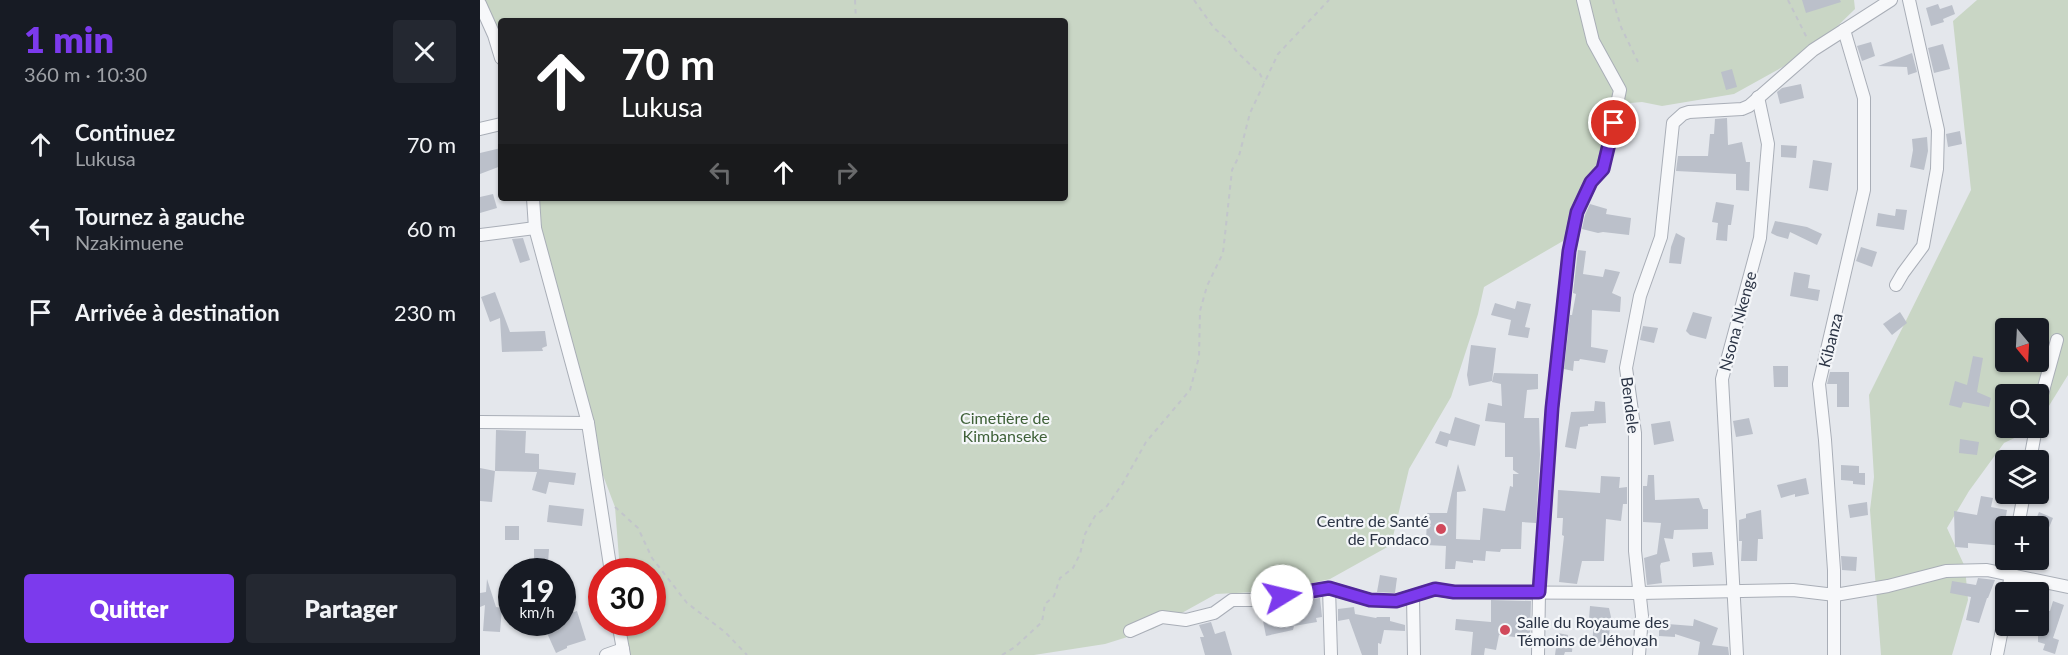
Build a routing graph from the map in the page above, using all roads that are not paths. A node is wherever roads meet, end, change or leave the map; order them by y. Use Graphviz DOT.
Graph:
graph roads {
  1 [pos="1583,0"];
  2 [pos="1890,0"];
  3 [pos="1909,0"];
  4 [pos="480,4"];
  5 [pos="1844,30"];
  6 [pos="498,48"];
  7 [pos="1758,97"];
  8 [pos="498,125"];
  9 [pos="480,129"];
  10 [pos="533,201"];
  11 [pos="535,228"];
  12 [pos="480,236"];
  13 [pos="1896,285"];
  14 [pos="2057,340"];
  15 [pos="2045,384"];
  16 [pos="480,422"];
  17 [pos="588,423"];
  18 [pos="609,558"];
  19 [pos="2011,570"];
  20 [pos="2010,575"];
  21 [pos="2009,582"];
  22 [pos="2068,587"];
  23 [pos="1329,588"];
  24 [pos="1539,592"];
  25 [pos="1734,592"];
  26 [pos="1640,593"];
  27 [pos="1835,595"];
  28 [pos="1413,596"];
  29 [pos="1130,631"];
  30 [pos="620,636"];
  31 [pos="2001,636"];
  32 [pos="623,652"];
  33 [pos="606,655"];
  34 [pos="1331,655"];
  35 [pos="1414,655"];
  36 [pos="1538,655"];
  37 [pos="1639,655"];
  38 [pos="1737,655"];
  39 [pos="1834,655"];
  40 [pos="1997,655"];
  1 -- 24 [label="street"];
  2 -- 5 [label="street"];
  3 -- 13 [label="street"];
  4 -- 6 [label="street"];
  5 -- 7 [label="street"];
  5 -- 27 [label="street, Kibanza"];
  7 -- 25 [label="street, Nsona Nkenge"];
  7 -- 26 [label="street, Bendele"];
  8 -- 9 [label="street"];
  10 -- 11 [label="street"];
  11 -- 12 [label="street"];
  11 -- 17 [label="street"];
  14 -- 15 [label="street"];
  16 -- 17 [label="street"];
  17 -- 18 [label="street"];
  19 -- 20 [label="street"];
  20 -- 21 [label="street"];
  20 -- 22 [label="street"];
  20 -- 27 [label="street"];
  23 -- 28 [label="street"];
  23 -- 29 [label="street"];
  23 -- 34 [label="street"];
  24 -- 26 [label="street"];
  24 -- 28 [label="street"];
  24 -- 36 [label="street"];
  25 -- 26 [label="street"];
  25 -- 27 [label="street"];
  25 -- 38 [label="street, Nsona Nkenge"];
  26 -- 37 [label="street, Bendele"];
  27 -- 39 [label="street, Kibanza"];
  28 -- 35 [label="street"];
  30 -- 32 [label="street"];
  31 -- 40 [label="street"];
  32 -- 33 [label="street"];
}
